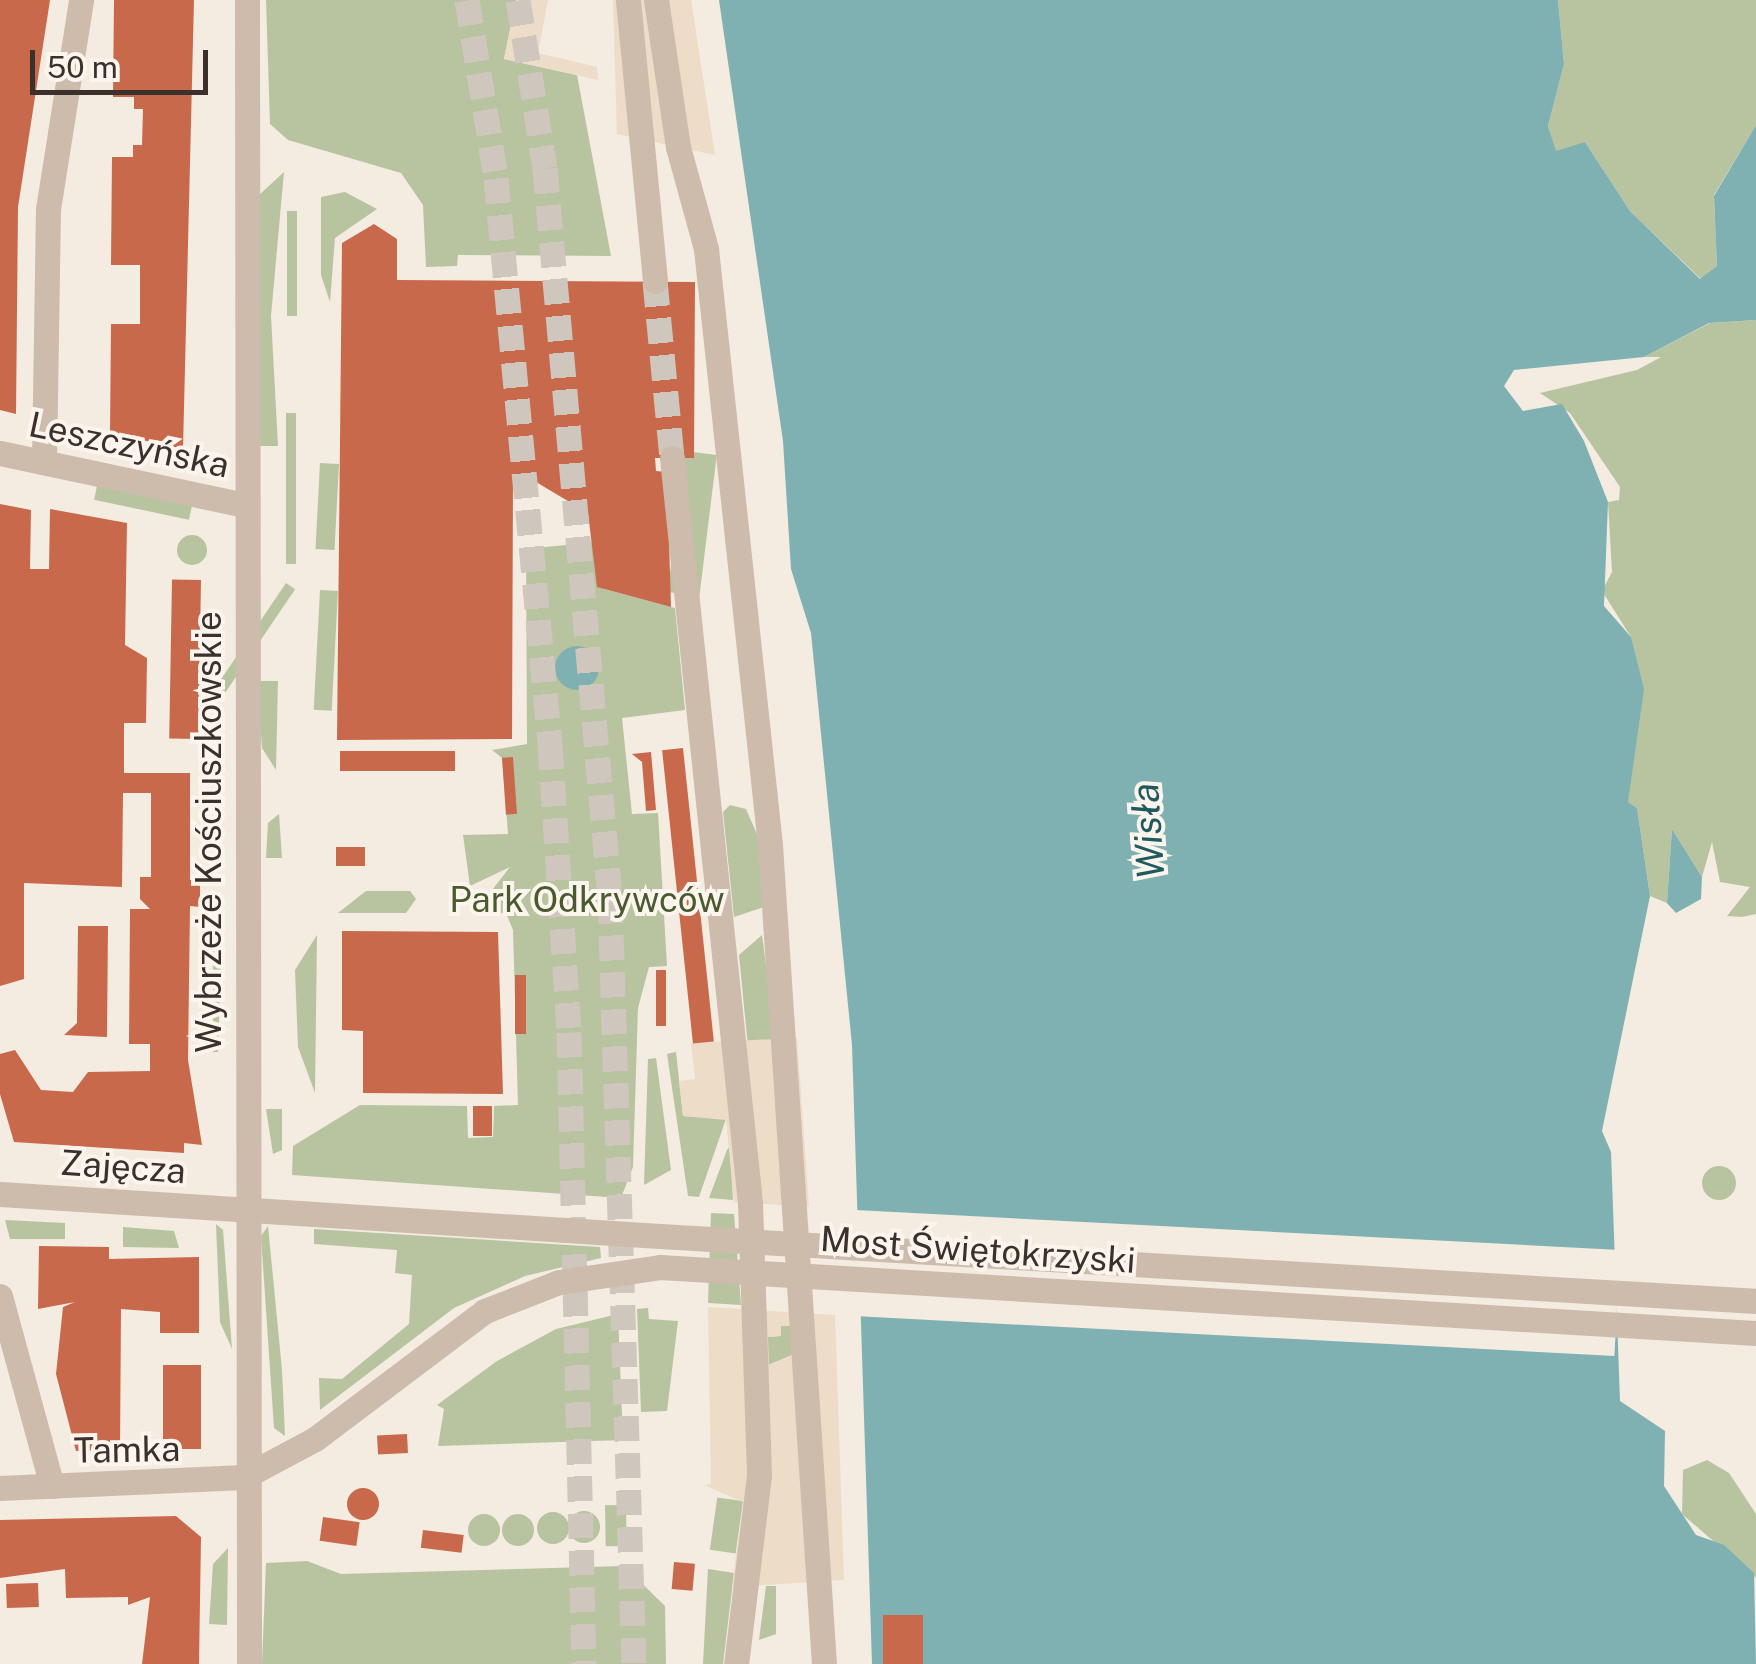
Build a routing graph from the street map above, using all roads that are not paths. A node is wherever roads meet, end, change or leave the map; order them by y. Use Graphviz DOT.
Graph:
graph roads {
  1 [pos="81,0"];
  2 [pos="247,0"];
  3 [pos="628,0"];
  4 [pos="656,0"];
  5 [pos="655,281"];
  6 [pos="0,453"];
  7 [pos="672,458"];
  8 [pos="44,462"];
  9 [pos="244,505"];
  10 [pos="0,1194"];
  11 [pos="242,1210"];
  12 [pos="0,1296"];
  13 [pos="1756,1301"];
  14 [pos="1756,1334"];
  15 [pos="254,1472"];
  16 [pos="52,1486"];
  17 [pos="0,1488"];
  18 [pos="249,1664"];
  19 [pos="736,1664"];
  20 [pos="824,1664"];
  1 -- 8 [label="street"];
  2 -- 9 [label="street, Wybrzeże Kościuszkowskie"];
  3 -- 5 [label="street"];
  4 -- 20 [label="street"];
  6 -- 8 [label="street, Leszczyńska"];
  7 -- 19 [label="street"];
  8 -- 9 [label="street, Leszczyńska"];
  9 -- 11 [label="street, Wybrzeże Kościuszkowskie"];
  10 -- 11 [label="street, Zajęcza"];
  11 -- 13 [label="street, Most Świętokrzyski, bridge"];
  11 -- 15 [label="street, Wybrzeże Kościuszkowskie"];
  12 -- 16 [label="street"];
  14 -- 15 [label="street, Most Świętokrzyski, bridge"];
  15 -- 16 [label="street, Tamka"];
  15 -- 18 [label="street, Wybrzeże Kościuszkowskie"];
  16 -- 17 [label="street, Tamka"];
}
